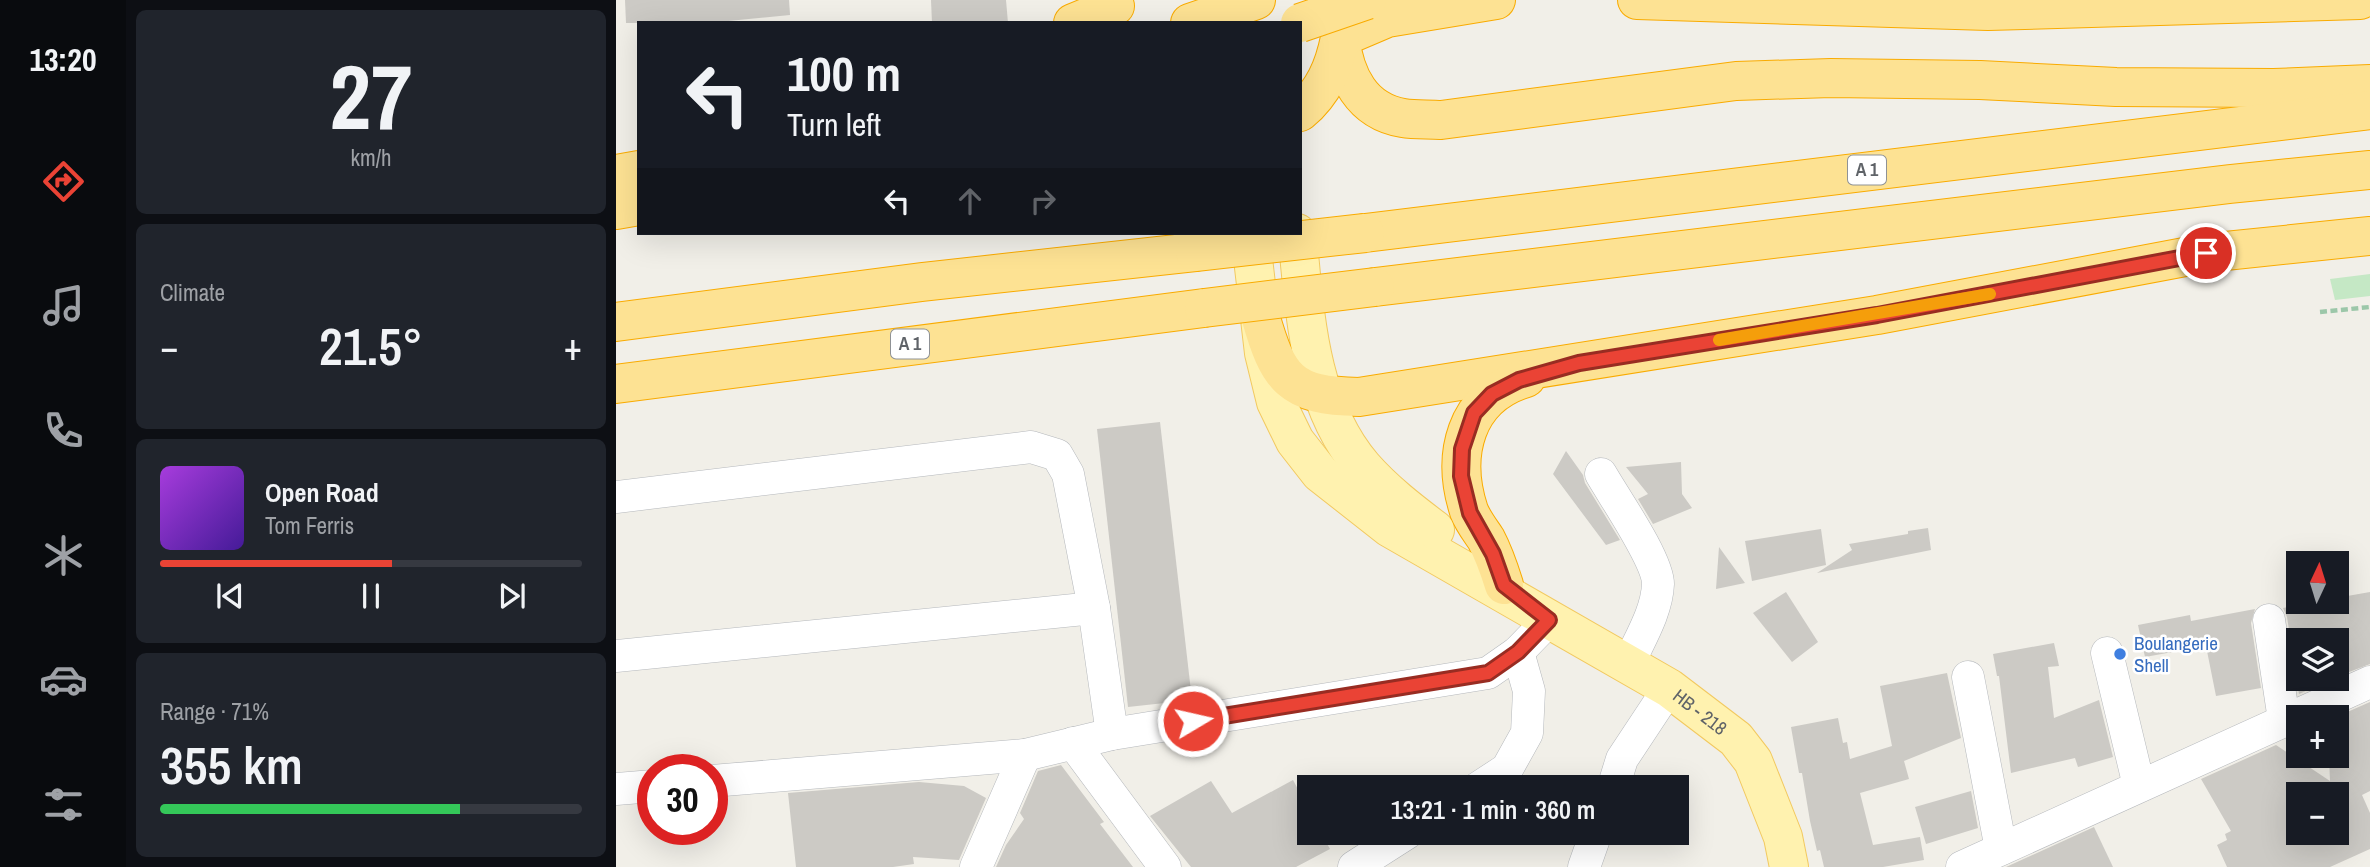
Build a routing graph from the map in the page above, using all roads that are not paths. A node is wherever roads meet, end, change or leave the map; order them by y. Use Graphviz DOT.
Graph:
graph roads {
  1 [pos="1256,0"];
  2 [pos="1337,0"];
  3 [pos="1367,0"];
  4 [pos="1496,0"];
  5 [pos="1637,0"];
  6 [pos="2360,0"];
  7 [pos="1116,10"];
  8 [pos="1080,21"];
  9 [pos="1196,21"];
  10 [pos="1302,22"];
  11 [pos="1340,38"];
  12 [pos="2370,84"];
  13 [pos="2370,110"];
  14 [pos="1302,114"];
  15 [pos="637,149"];
  16 [pos="616,153"];
  17 [pos="637,170"];
  18 [pos="2370,170"];
  19 [pos="616,174"];
  20 [pos="2370,180"];
  21 [pos="2230,184"];
  22 [pos="637,206"];
  23 [pos="616,211"];
  24 [pos="637,227"];
  25 [pos="616,230"];
  26 [pos="1250,235"];
  27 [pos="1297,235"];
  28 [pos="2370,236"];
  29 [pos="1260,315"];
  30 [pos="616,322"];
  31 [pos="1579,363"];
  32 [pos="616,384"];
  33 [pos="1323,395"];
  34 [pos="1601,474"];
  35 [pos="616,497"];
  36 [pos="1504,585"];
  37 [pos="1094,608"];
  38 [pos="1546,618"];
  39 [pos="2269,620"];
  40 [pos="1518,652"];
  41 [pos="2107,653"];
  42 [pos="616,656"];
  43 [pos="1628,665"];
  44 [pos="1969,677"];
  45 [pos="2370,682"];
  46 [pos="1669,688"];
  47 [pos="2284,720"];
  48 [pos="1112,734"];
  49 [pos="1073,743"];
  50 [pos="1025,755"];
  51 [pos="1498,775"];
  52 [pos="1617,775"];
  53 [pos="728,780"];
  54 [pos="2139,786"];
  55 [pos="637,787"];
  56 [pos="616,789"];
  57 [pos="1388,845"];
  58 [pos="1592,845"];
  59 [pos="2001,849"];
  60 [pos="976,867"];
  61 [pos="1165,867"];
  62 [pos="1354,867"];
  63 [pos="1584,867"];
  64 [pos="1789,867"];
  65 [pos="1962,867"];
  1 -- 9 [label="highway"];
  2 -- 11 [label="highway"];
  3 -- 10 [label="highway, bridge"];
  4 -- 11 [label="highway"];
  5 -- 6 [label="highway"];
  7 -- 8 [label="highway"];
  11 -- 12 [label="highway"];
  11 -- 14 [label="highway"];
  13 -- 30 [label="highway, A 1, bridge"];
  15 -- 16 [label="highway"];
  17 -- 19 [label="highway"];
  18 -- 21 [label="highway, A 1"];
  20 -- 21 [label="highway"];
  21 -- 32 [label="highway, A 1, bridge"];
  22 -- 23 [label="highway"];
  24 -- 25 [label="highway"];
  26 -- 29 [label="main road"];
  27 -- 33 [label="main road"];
  28 -- 31 [label="highway"];
  29 -- 33 [label="highway"];
  29 -- 38 [label="main road"];
  31 -- 33 [label="highway"];
  31 -- 36 [label="highway"];
  33 -- 36 [label="main road"];
  34 -- 43 [label="street"];
  35 -- 37 [label="street"];
  36 -- 38 [label="main road"];
  37 -- 42 [label="street"];
  37 -- 48 [label="street"];
  38 -- 40 [label="street"];
  38 -- 43 [label="main road, HB - 218"];
  39 -- 47 [label="street"];
  40 -- 48 [label="street"];
  40 -- 51 [label="street"];
  41 -- 54 [label="street"];
  43 -- 46 [label="main road, HB - 218"];
  44 -- 59 [label="street"];
  45 -- 47 [label="street"];
  46 -- 52 [label="street"];
  46 -- 64 [label="main road, HB - 218"];
  47 -- 54 [label="street"];
  48 -- 49 [label="street"];
  49 -- 50 [label="street"];
  49 -- 61 [label="street"];
  50 -- 53 [label="street"];
  50 -- 60 [label="street"];
  54 -- 59 [label="street"];
  55 -- 56 [label="street"];
  57 -- 62 [label="street"];
  58 -- 63 [label="street"];
  59 -- 65 [label="street"];
}
